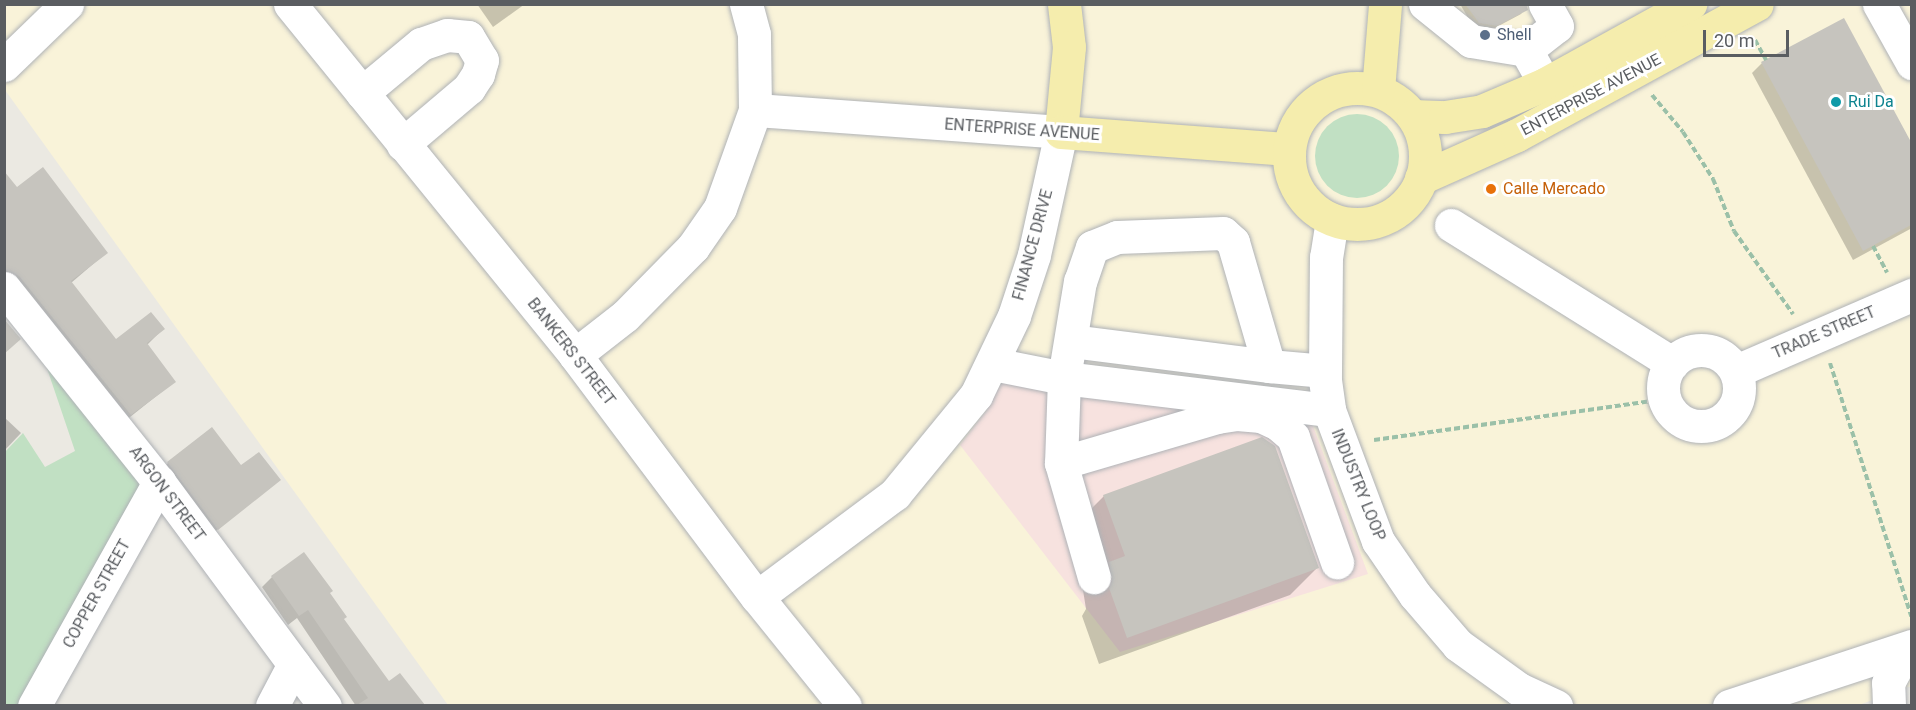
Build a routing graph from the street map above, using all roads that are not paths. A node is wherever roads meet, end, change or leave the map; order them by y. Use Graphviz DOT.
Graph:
graph roads {
  1 [pos="67,4"];
  2 [pos="290,4"];
  3 [pos="746,4"];
  4 [pos="1064,4"];
  5 [pos="1385,4"];
  6 [pos="1425,4"];
  7 [pos="1545,4"];
  8 [pos="1690,4"];
  9 [pos="1757,4"];
  10 [pos="1880,4"];
  11 [pos="1526,50"];
  12 [pos="1911,63"];
  13 [pos="4,64"];
  14 [pos="1545,84"];
  15 [pos="1378,90"];
  16 [pos="362,93"];
  17 [pos="755,110"];
  18 [pos="1413,116"];
  19 [pos="1061,132"];
  20 [pos="404,144"];
  21 [pos="1288,149"];
  22 [pos="1421,178"];
  23 [pos="1332,220"];
  24 [pos="1451,225"];
  25 [pos="4,288"];
  26 [pos="1911,296"];
  27 [pos="1071,340"];
  28 [pos="575,355"];
  29 [pos="1672,363"];
  30 [pos="993,364"];
  31 [pos="1269,366"];
  32 [pos="1325,371"];
  33 [pos="1736,371"];
  34 [pos="1064,378"];
  35 [pos="1329,410"];
  36 [pos="1061,463"];
  37 [pos="159,482"];
  38 [pos="1337,562"];
  39 [pos="1094,577"];
  40 [pos="757,597"];
  41 [pos="1909,638"];
  42 [pos="294,664"];
  43 [pos="1911,703"];
  44 [pos="34,705"];
  45 [pos="272,705"];
  46 [pos="324,705"];
  47 [pos="845,705"];
  48 [pos="1556,705"];
  49 [pos="1729,705"];
  50 [pos="1889,705"];
  51 [pos="1905,705"];
  1 -- 13 [label="street"];
  2 -- 16 [label="street, BANKERS STREET"];
  3 -- 17 [label="street"];
  4 -- 19 [label="main road, FINANCE DRIVE"];
  5 -- 15 [label="main road"];
  6 -- 11 [label="street"];
  7 -- 11 [label="street"];
  8 -- 14 [label="main road, ENTERPRISE AVENUE"];
  9 -- 22 [label="main road, ENTERPRISE AVENUE"];
  10 -- 12 [label="street"];
  11 -- 14 [label="street"];
  14 -- 18 [label="main road, ENTERPRISE AVENUE"];
  15 -- 18 [label="main road"];
  15 -- 21 [label="main road"];
  16 -- 20 [label="street, BANKERS STREET"];
  16 -- 20 [label="street"];
  17 -- 19 [label="street, ENTERPRISE AVENUE"];
  17 -- 28 [label="street"];
  18 -- 22 [label="main road"];
  19 -- 21 [label="main road, ENTERPRISE AVENUE"];
  19 -- 30 [label="street, FINANCE DRIVE"];
  20 -- 28 [label="street, BANKERS STREET"];
  21 -- 23 [label="main road"];
  22 -- 23 [label="main road"];
  23 -- 32 [label="street, INDUSTRY LOOP"];
  24 -- 29 [label="street"];
  25 -- 37 [label="street, ARGON STREET"];
  26 -- 33 [label="street, TRADE STREET"];
  27 -- 31 [label="street"];
  27 -- 31 [label="street"];
  27 -- 34 [label="street"];
  28 -- 40 [label="street, BANKERS STREET"];
  29 -- 33 [label="street"];
  29 -- 33 [label="street"];
  30 -- 34 [label="street"];
  30 -- 40 [label="street, FINANCE DRIVE"];
  31 -- 32 [label="street"];
  32 -- 35 [label="street, INDUSTRY LOOP"];
  34 -- 35 [label="street"];
  34 -- 36 [label="street"];
  35 -- 48 [label="street, INDUSTRY LOOP"];
  36 -- 38 [label="street"];
  36 -- 39 [label="street"];
  37 -- 42 [label="street, ARGON STREET"];
  37 -- 44 [label="street, COPPER STREET"];
  40 -- 47 [label="street, BANKERS STREET"];
  41 -- 49 [label="street"];
  41 -- 50 [label="street"];
  42 -- 45 [label="street"];
  42 -- 46 [label="street, ARGON STREET"];
  43 -- 51 [label="street"];
}
